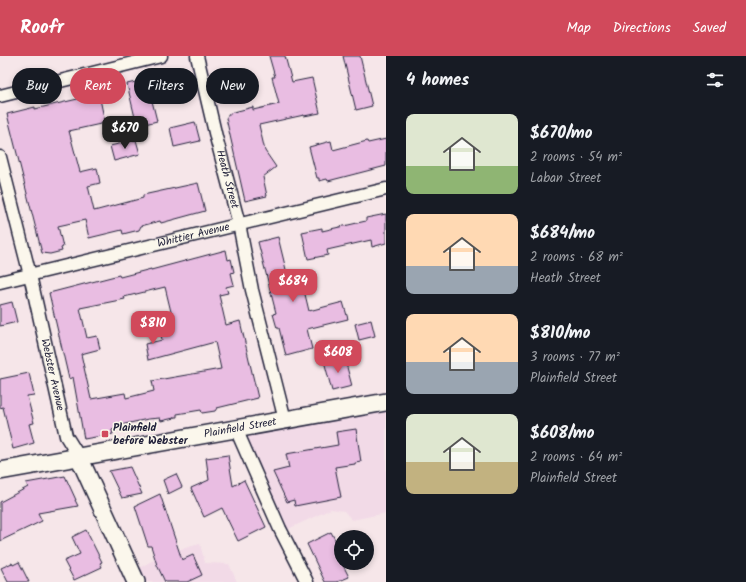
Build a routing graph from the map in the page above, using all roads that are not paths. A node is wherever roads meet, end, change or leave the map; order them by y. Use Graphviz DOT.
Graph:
graph roads {
  1 [pos="162,56"];
  2 [pos="197,56"];
  3 [pos="0,96"];
  4 [pos="0,157"];
  5 [pos="386,189"];
  6 [pos="239,224"];
  7 [pos="30,275"];
  8 [pos="0,282"];
  9 [pos="386,402"];
  10 [pos="285,420"];
  11 [pos="236,429"];
  12 [pos="79,457"];
  13 [pos="0,471"];
  14 [pos="136,582"];
  15 [pos="307,582"];
  1 -- 3 [label="street"];
  2 -- 6 [label="street, Heath Street"];
  4 -- 7 [label="street, Webster Avenue"];
  5 -- 6 [label="street, Whittier Avenue"];
  6 -- 7 [label="street, Whittier Avenue"];
  6 -- 10 [label="street, Heath Street"];
  7 -- 8 [label="street, Whittier Avenue"];
  7 -- 12 [label="street, Webster Avenue"];
  9 -- 10 [label="main road, Plainfield Street"];
  10 -- 11 [label="main road, Plainfield Street"];
  11 -- 12 [label="main road, Plainfield Street"];
  11 -- 15 [label="street"];
  12 -- 13 [label="main road, Plainfield Street"];
  12 -- 14 [label="main road, Webster Avenue"];
}
